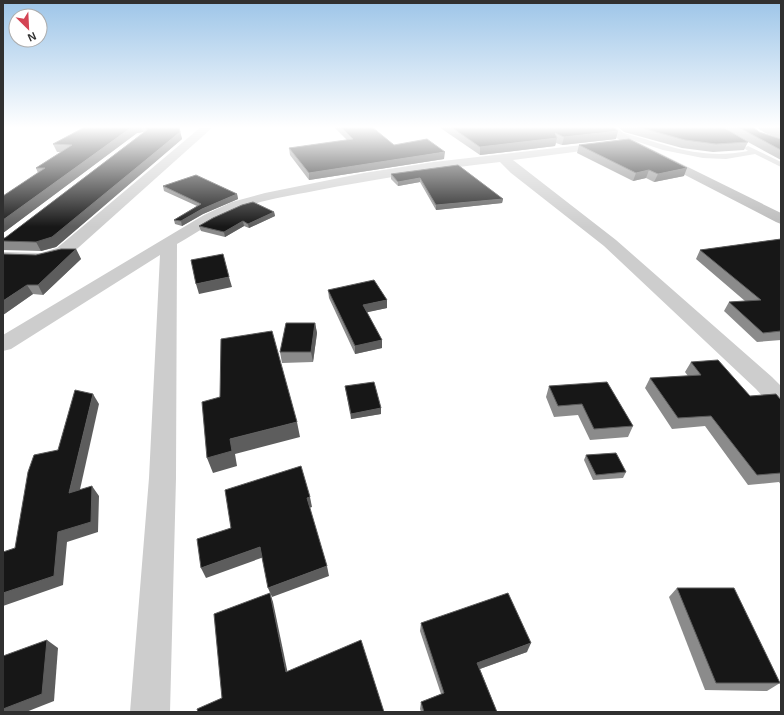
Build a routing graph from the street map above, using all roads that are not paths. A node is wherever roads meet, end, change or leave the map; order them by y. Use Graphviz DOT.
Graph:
graph roads {
  1 [pos="169,160"];
  2 [pos="486,160"];
  3 [pos="506,160"];
  4 [pos="665,160"];
  5 [pos="772,160"];
  6 [pos="781,165"];
  7 [pos="781,219"];
  8 [pos="169,244"];
  9 [pos="3,257"];
  10 [pos="3,344"];
  11 [pos="781,401"];
  12 [pos="150,712"];
  1 -- 9 [label="street"];
  2 -- 8 [label="street"];
  3 -- 11 [label="street"];
  4 -- 7 [label="street"];
  5 -- 6 [label="lane"];
  8 -- 10 [label="street"];
  8 -- 12 [label="street"];
}
